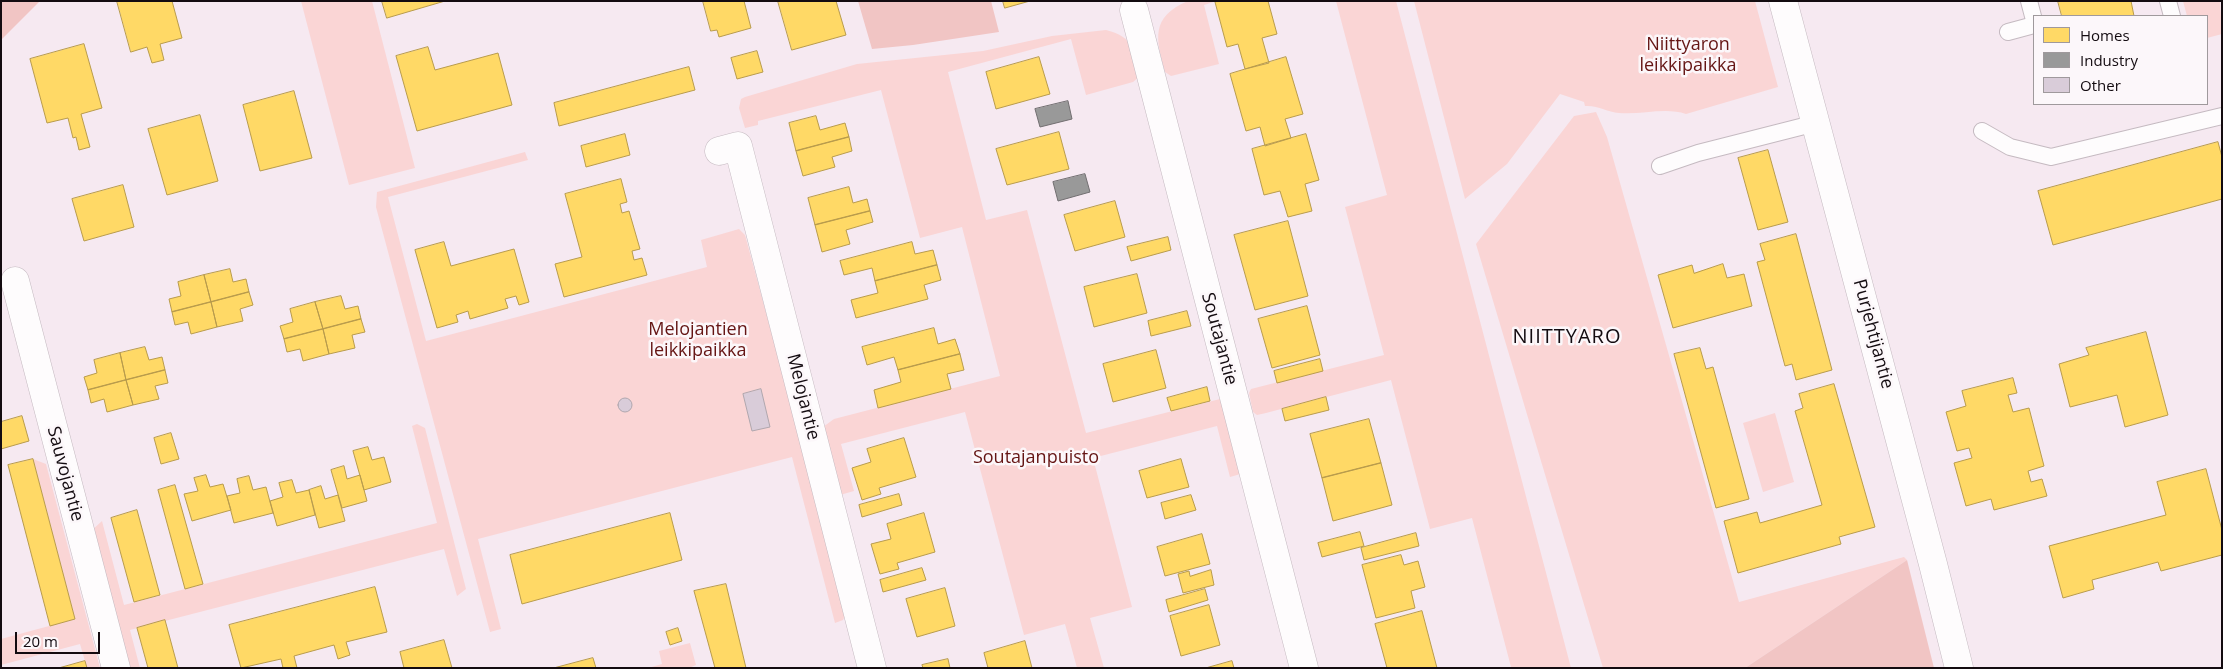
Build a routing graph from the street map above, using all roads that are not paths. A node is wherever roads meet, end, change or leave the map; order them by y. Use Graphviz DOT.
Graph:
graph roads {
  1 [pos="1783,1"];
  2 [pos="2030,1"];
  3 [pos="2168,1"];
  4 [pos="1134,10"];
  5 [pos="2033,15"];
  6 [pos="2172,15"];
  7 [pos="2033,25"];
  8 [pos="2008,32"];
  9 [pos="2222,116"];
  10 [pos="1816,123"];
  11 [pos="1982,131"];
  12 [pos="719,151"];
  13 [pos="1660,166"];
  14 [pos="15,281"];
  15 [pos="116,668"];
  16 [pos="872,668"];
  17 [pos="1304,668"];
  18 [pos="1959,668"];
  1 -- 10 [label="street, Purjehtijantie"];
  2 -- 5 [label="lane"];
  3 -- 6 [label="lane"];
  4 -- 17 [label="street, Soutajantie"];
  7 -- 8 [label="lane"];
  9 -- 11 [label="lane"];
  10 -- 13 [label="lane"];
  10 -- 18 [label="street, Purjehtijantie"];
  12 -- 16 [label="street, Melojantie"];
  14 -- 15 [label="street, Sauvojantie"];
}
